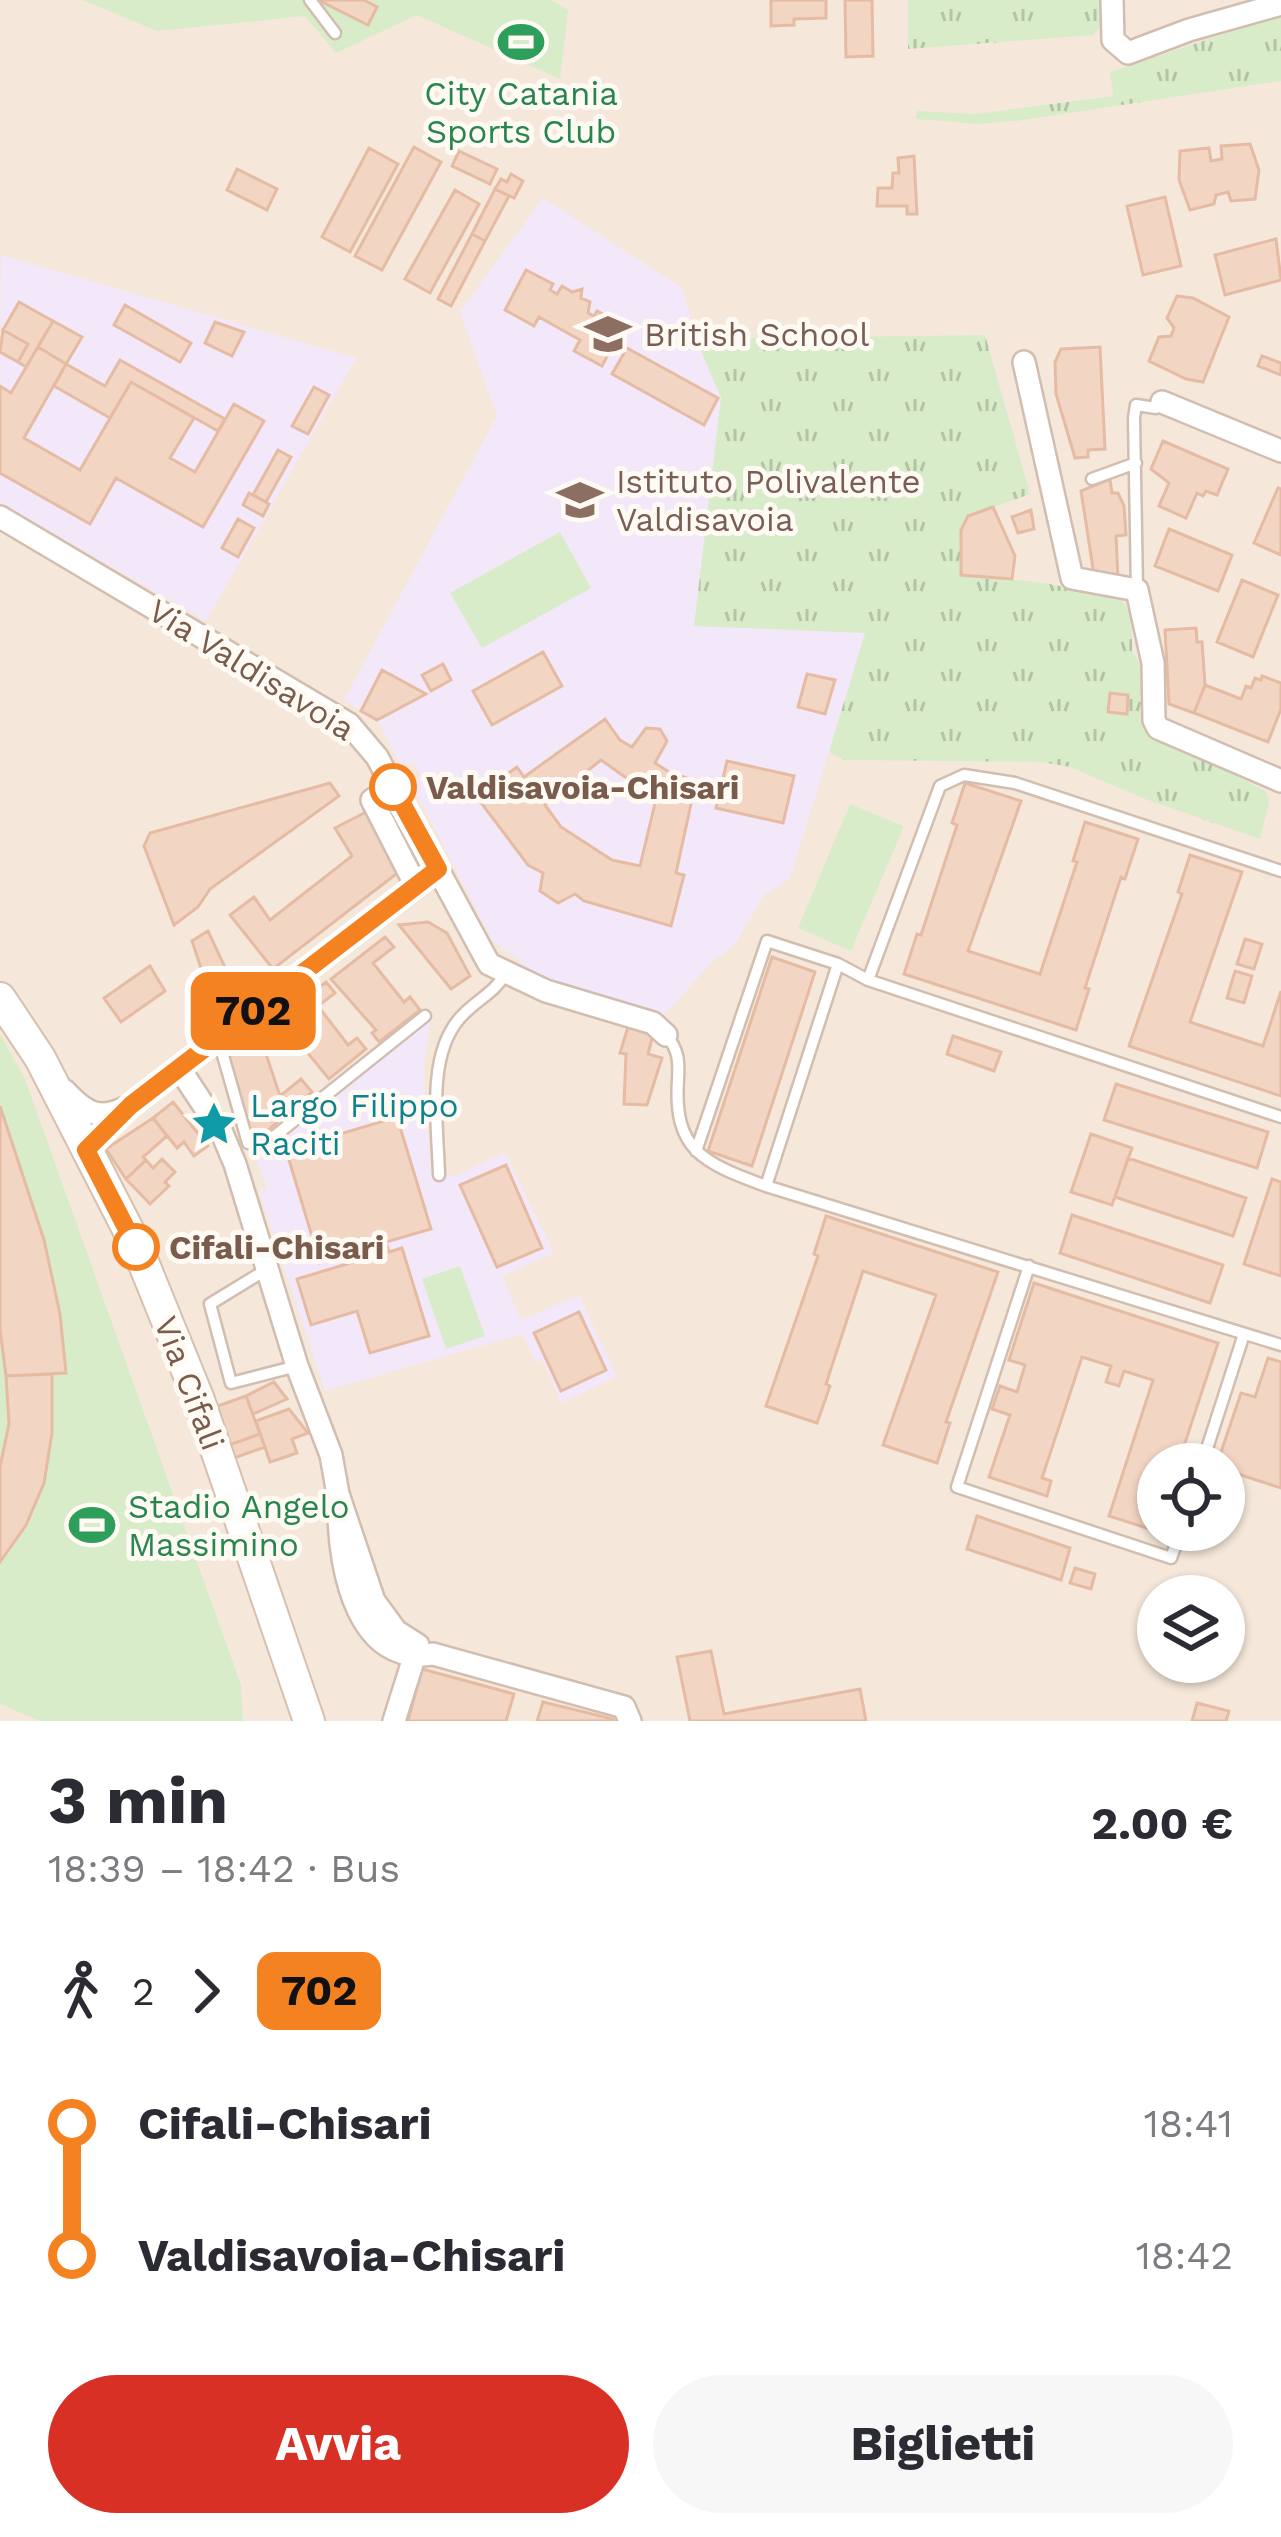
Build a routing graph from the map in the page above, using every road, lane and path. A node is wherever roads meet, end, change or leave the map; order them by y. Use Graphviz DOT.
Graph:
graph roads {
  1 [pos="310,0"];
  2 [pos="1112,0"];
  3 [pos="1281,4"];
  4 [pos="335,34"];
  5 [pos="1024,362"];
  6 [pos="1162,401"];
  7 [pos="1281,451"];
  8 [pos="1136,463"];
  9 [pos="1092,478"];
  10 [pos="0,517"];
  11 [pos="1137,590"];
  12 [pos="1281,782"];
  13 [pos="393,787"];
  14 [pos="438,869"];
  15 [pos="1281,871"];
  16 [pos="416,886"];
  17 [pos="838,964"];
  18 [pos="506,973"];
  19 [pos="868,980"];
  20 [pos="0,998"];
  21 [pos="425,1016"];
  22 [pos="666,1035"];
  23 [pos="218,1038"];
  24 [pos="179,1068"];
  25 [pos="47,1072"];
  26 [pos="131,1105"];
  27 [pos="1281,1118"];
  28 [pos="86,1150"];
  29 [pos="696,1151"];
  30 [pos="439,1175"];
  31 [pos="766,1186"];
  32 [pos="1029,1266"];
  33 [pos="269,1268"];
  34 [pos="1244,1334"];
  35 [pos="1281,1345"];
  36 [pos="297,1366"];
  37 [pos="1209,1443"];
  38 [pos="1137,1546"];
  39 [pos="415,1657"];
  40 [pos="309,1721"];
  41 [pos="394,1721"];
  42 [pos="630,1721"];
  1 -- 4 [label="lane"];
  2 -- 3 [label="street"];
  5 -- 11 [label="street"];
  6 -- 7 [label="street"];
  6 -- 8 [label="lane"];
  8 -- 9 [label="lane"];
  8 -- 11 [label="lane"];
  10 -- 13 [label="street, Via Valdisavoia"];
  11 -- 12 [label="street"];
  13 -- 14 [label="street, Via Valdisavoia"];
  13 -- 16 [label="street"];
  14 -- 16 [label="street"];
  14 -- 18 [label="street, Via Valdisavoia"];
  15 -- 19 [label="lane"];
  16 -- 23 [label="street"];
  17 -- 19 [label="lane"];
  17 -- 29 [label="lane"];
  17 -- 31 [label="lane"];
  18 -- 22 [label="street, Via Valdisavoia"];
  18 -- 30 [label="lane"];
  19 -- 27 [label="lane"];
  20 -- 25 [label="main road, Via Cifali"];
  21 -- 23 [label="lane"];
  22 -- 29 [label="lane"];
  23 -- 24 [label="street"];
  24 -- 26 [label="street"];
  24 -- 33 [label="street"];
  25 -- 26 [label="street"];
  25 -- 28 [label="main road, Via Cifali"];
  26 -- 28 [label="street"];
  28 -- 40 [label="main road, Via Cifali"];
  29 -- 31 [label="lane"];
  31 -- 32 [label="lane"];
  32 -- 34 [label="lane"];
  32 -- 38 [label="lane"];
  33 -- 36 [label="street"];
  33 -- 36 [label="lane"];
  34 -- 35 [label="lane"];
  34 -- 37 [label="lane"];
  36 -- 39 [label="street"];
  39 -- 41 [label="street"];
  39 -- 42 [label="street"];
}
